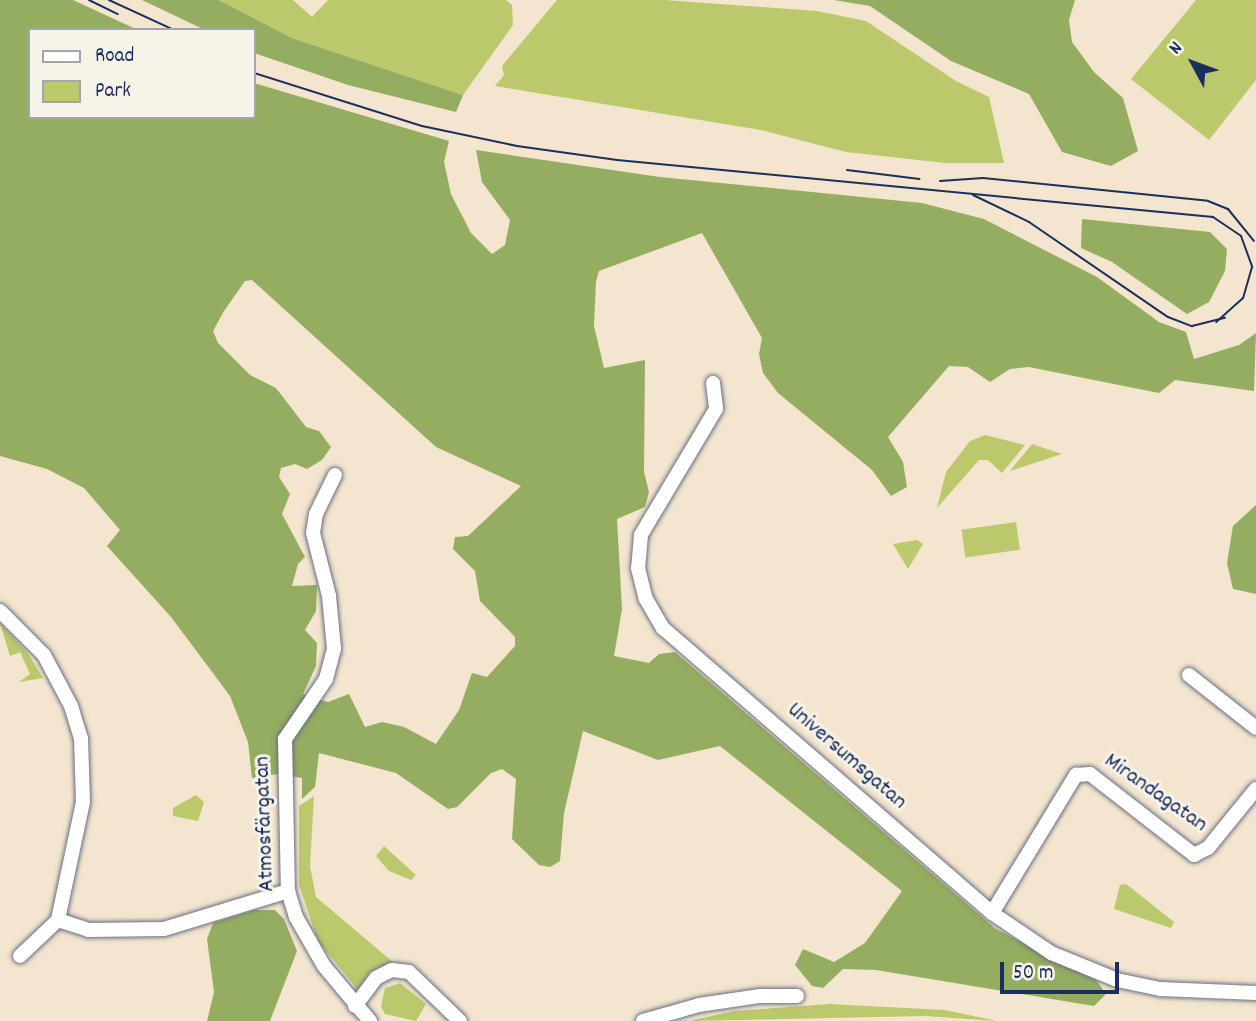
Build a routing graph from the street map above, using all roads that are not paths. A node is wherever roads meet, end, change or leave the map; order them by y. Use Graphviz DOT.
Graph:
graph roads {
  1 [pos="713,383"];
  2 [pos="335,475"];
  3 [pos="0,611"];
  4 [pos="1189,675"];
  5 [pos="1256,728"];
  6 [pos="1256,789"];
  7 [pos="288,891"];
  8 [pos="992,913"];
  9 [pos="58,920"];
  10 [pos="20,957"];
  11 [pos="1256,993"];
  12 [pos="797,996"];
  13 [pos="355,1006"];
  14 [pos="370,1021"];
  15 [pos="460,1021"];
  16 [pos="643,1021"];
  1 -- 8 [label="street, Universumsgatan"];
  2 -- 7 [label="street, Atmosfärgatan"];
  3 -- 9 [label="street"];
  4 -- 5 [label="street"];
  6 -- 8 [label="street, Mirandagatan"];
  7 -- 9 [label="street"];
  7 -- 13 [label="street, Atmosfärgatan"];
  8 -- 11 [label="street, Universumsgatan"];
  9 -- 10 [label="street"];
  12 -- 16 [label="street"];
  13 -- 14 [label="street, Atmosfärgatan"];
  13 -- 15 [label="street"];
}
